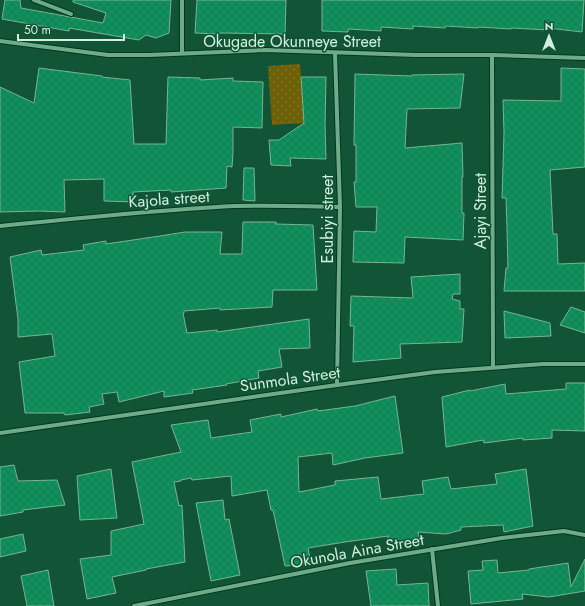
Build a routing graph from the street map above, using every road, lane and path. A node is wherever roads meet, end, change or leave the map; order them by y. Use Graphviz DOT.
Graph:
graph roads {
  1 [pos="34,0"];
  2 [pos="182,0"];
  3 [pos="71,14"];
  4 [pos="0,40"];
  5 [pos="335,53"];
  6 [pos="182,54"];
  7 [pos="492,55"];
  8 [pos="585,58"];
  9 [pos="340,207"];
  10 [pos="0,226"];
  11 [pos="585,364"];
  12 [pos="493,368"];
  13 [pos="337,385"];
  14 [pos="0,433"];
  15 [pos="585,535"];
  16 [pos="432,549"];
  17 [pos="134,606"];
  18 [pos="438,606"];
  1 -- 3 [label="street"];
  2 -- 6 [label="street"];
  4 -- 6 [label="street, Okugade Okunneye Street"];
  5 -- 6 [label="street, Okugade Okunneye Street"];
  5 -- 7 [label="street, Okugade Okunneye Street"];
  5 -- 9 [label="street, Esubiyi street"];
  7 -- 8 [label="street, Okugade Okunneye Street"];
  7 -- 12 [label="street, Ajayi Street"];
  9 -- 10 [label="street, Kajola street"];
  9 -- 13 [label="street, Esubiyi street"];
  11 -- 12 [label="street, Sunmola Street"];
  12 -- 13 [label="street, Sunmola Street"];
  13 -- 14 [label="street, Sunmola Street"];
  15 -- 16 [label="street, Okunola Aina Street"];
  16 -- 17 [label="street, Okunola Aina Street"];
  16 -- 18 [label="street"];
}
